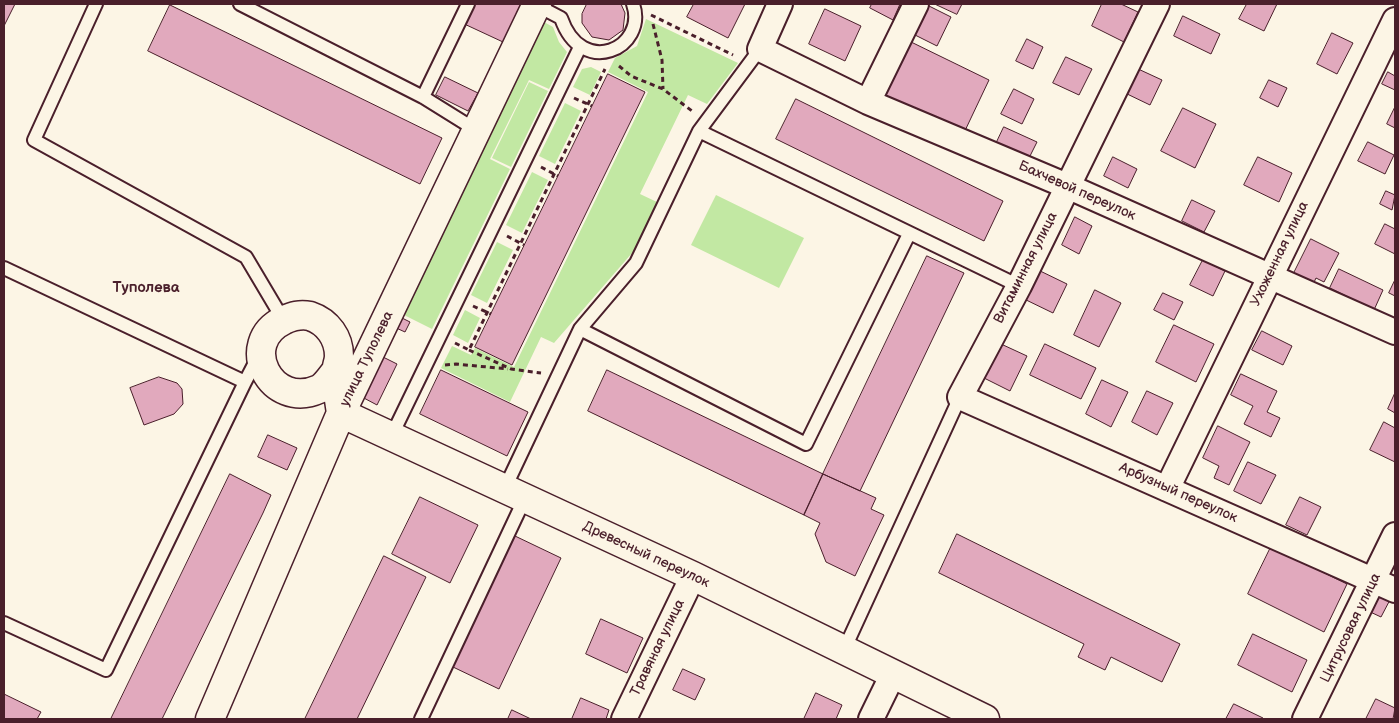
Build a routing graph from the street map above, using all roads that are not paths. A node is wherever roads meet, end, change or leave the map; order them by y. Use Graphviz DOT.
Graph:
graph roads {
  1 [pos="96,4"];
  2 [pos="240,4"];
  3 [pos="468,4"];
  4 [pos="780,4"];
  5 [pos="916,4"];
  6 [pos="1157,4"];
  7 [pos="537,5"];
  8 [pos="634,6"];
  9 [pos="1395,20"];
  10 [pos="580,47"];
  11 [pos="755,56"];
  12 [pos="423,97"];
  13 [pos="868,102"];
  14 [pos="476,130"];
  15 [pos="699,131"];
  16 [pos="1067,186"];
  17 [pos="909,234"];
  18 [pos="4,268"];
  19 [pos="1269,276"];
  20 [pos="1019,286"];
  21 [pos="284,320"];
  22 [pos="580,329"];
  23 [pos="1395,332"];
  24 [pos="260,353"];
  25 [pos="335,372"];
  26 [pos="245,382"];
  27 [pos="960,397"];
  28 [pos="341,413"];
  29 [pos="391,438"];
  30 [pos="1167,489"];
  31 [pos="514,494"];
  32 [pos="1395,536"];
  33 [pos="693,576"];
  34 [pos="1385,585"];
  35 [pos="4,623"];
  36 [pos="844,650"];
  37 [pos="893,674"];
  38 [pos="210,719"];
  39 [pos="421,719"];
  40 [pos="624,719"];
  41 [pos="871,719"];
  42 [pos="985,719"];
  43 [pos="1305,719"];
  1 -- 21 [label="lane"];
  2 -- 12 [label="lane"];
  3 -- 12 [label="lane"];
  4 -- 11 [label="street"];
  5 -- 13 [label="street"];
  6 -- 16 [label="street, Витаминная улица"];
  7 -- 10 [label="lane"];
  7 -- 14 [label="street, улица Туполева"];
  8 -- 10 [label="lane"];
  9 -- 19 [label="street, Ухоженная улица"];
  10 -- 29 [label="lane"];
  11 -- 13 [label="street, Бахчевой переулок"];
  11 -- 15 [label="lane"];
  12 -- 14 [label="lane"];
  13 -- 16 [label="street, Бахчевой переулок"];
  14 -- 28 [label="street, улица Туполева"];
  15 -- 17 [label="lane"];
  15 -- 22 [label="lane"];
  16 -- 19 [label="street, Бахчевой переулок"];
  16 -- 20 [label="street, Витаминная улица"];
  17 -- 20 [label="lane"];
  17 -- 22 [label="lane"];
  18 -- 26 [label="lane"];
  19 -- 23 [label="street, Бахчевой переулок"];
  19 -- 30 [label="street, Ухоженная улица"];
  20 -- 27 [label="street, Витаминная улица"];
  21 -- 24 [label="street"];
  21 -- 25 [label="street"];
  22 -- 31 [label="lane"];
  24 -- 25 [label="street"];
  24 -- 26 [label="lane"];
  25 -- 28 [label="street"];
  26 -- 35 [label="lane"];
  27 -- 30 [label="street, Арбузный переулок"];
  27 -- 36 [label="lane"];
  28 -- 29 [label="street, Древесный переулок"];
  28 -- 38 [label="street, улица Туполева"];
  29 -- 31 [label="street, Древесный переулок"];
  30 -- 34 [label="street, Арбузный переулок"];
  31 -- 33 [label="street, Древесный переулок"];
  31 -- 39 [label="lane"];
  32 -- 34 [label="street, Цитрусовая улица"];
  33 -- 36 [label="street, Древесный переулок"];
  33 -- 40 [label="street, Травяная улица"];
  34 -- 43 [label="street, Цитрусовая улица"];
  36 -- 37 [label="street, Древесный переулок"];
  37 -- 41 [label="street"];
  37 -- 42 [label="street, Древесный переулок"];
}
